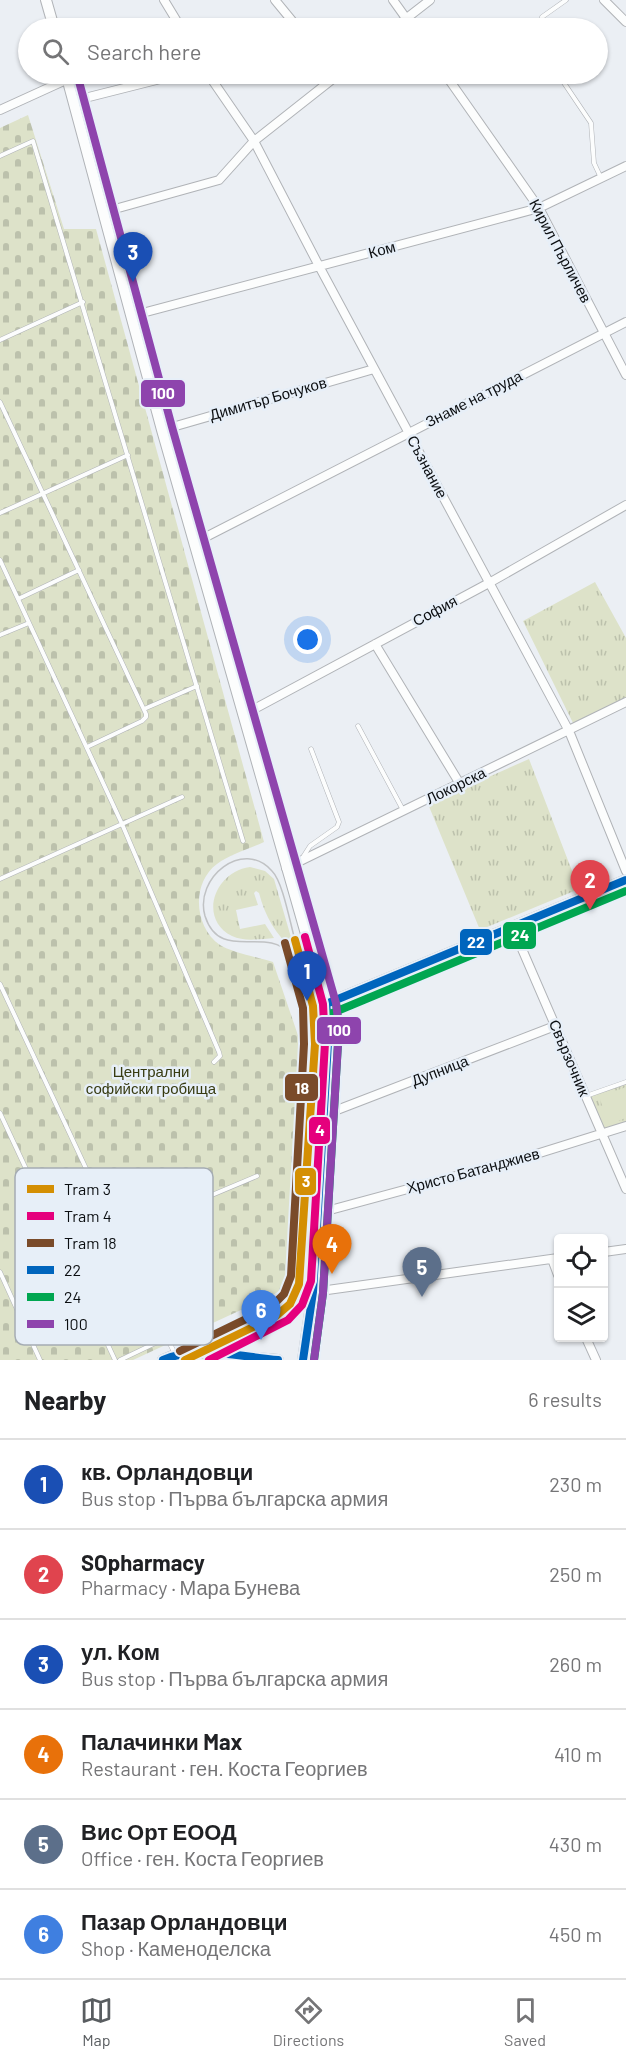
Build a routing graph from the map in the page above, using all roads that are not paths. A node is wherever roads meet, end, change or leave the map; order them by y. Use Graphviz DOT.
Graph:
graph roads {
  1 [pos="46,0"];
  2 [pos="164,0"];
  3 [pos="275,0"];
  4 [pos="393,0"];
  5 [pos="430,0"];
  6 [pos="566,0"];
  7 [pos="604,0"];
  8 [pos="51,18"];
  9 [pos="175,18"];
  10 [pos="290,18"];
  11 [pos="405,18"];
  12 [pos="407,18"];
  13 [pos="543,18"];
  14 [pos="626,22"];
  15 [pos="51,84"];
  16 [pos="69,84"];
  17 [pos="141,84"];
  18 [pos="215,84"];
  19 [pos="325,84"];
  20 [pos="452,84"];
  21 [pos="565,84"];
  22 [pos="74,101"];
  23 [pos="0,110"];
  24 [pos="254,141"];
  25 [pos="0,156"];
  26 [pos="626,166"];
  27 [pos="601,178"];
  28 [pos="539,208"];
  29 [pos="104,212"];
  30 [pos="319,266"];
  31 [pos="83,302"];
  32 [pos="131,316"];
  33 [pos="626,322"];
  34 [pos="604,332"];
  35 [pos="0,340"];
  36 [pos="374,369"];
  37 [pos="626,375"];
  38 [pos="0,402"];
  39 [pos="162,430"];
  40 [pos="408,432"];
  41 [pos="128,454"];
  42 [pos="43,493"];
  43 [pos="626,505"];
  44 [pos="0,513"];
  45 [pos="194,543"];
  46 [pos="0,560"];
  47 [pos="79,570"];
  48 [pos="489,583"];
  49 [pos="18,599"];
  50 [pos="29,623"];
  51 [pos="0,635"];
  52 [pos="375,644"];
  53 [pos="197,686"];
  54 [pos="626,702"];
  55 [pos="144,710"];
  56 [pos="243,715"];
  57 [pos="358,726"];
  58 [pos="569,731"];
  59 [pos="87,747"];
  60 [pos="311,749"];
  61 [pos="460,784"];
  62 [pos="182,797"];
  63 [pos="403,811"];
  64 [pos="122,824"];
  65 [pos="243,841"];
  66 [pos="302,861"];
  67 [pos="286,868"];
  68 [pos="626,870"];
  69 [pos="0,879"];
  70 [pos="626,880"];
  71 [pos="512,926"];
  72 [pos="0,984"];
  73 [pos="326,1004"];
  74 [pos="555,1026"];
  75 [pos="214,1062"];
  76 [pos="626,1082"];
  77 [pos="586,1096"];
  78 [pos="0,1113"];
  79 [pos="324,1116"];
  80 [pos="626,1126"];
  81 [pos="602,1134"];
  82 [pos="26,1168"];
  83 [pos="86,1168"];
  84 [pos="258,1176"];
  85 [pos="626,1189"];
  86 [pos="213,1195"];
  87 [pos="319,1213"];
  88 [pos="626,1249"];
  89 [pos="608,1251"];
  90 [pos="554,1259"];
  91 [pos="0,1272"];
  92 [pos="313,1292"];
  93 [pos="15,1305"];
  94 [pos="588,1342"];
  95 [pos="33,1345"];
  96 [pos="108,1345"];
  97 [pos="151,1345"];
  98 [pos="170,1345"];
  99 [pos="175,1354"];
  100 [pos="230,1357"];
  101 [pos="40,1360"];
  102 [pos="115,1360"];
  103 [pos="120,1360"];
  104 [pos="163,1360"];
  105 [pos="216,1360"];
  106 [pos="278,1360"];
  107 [pos="303,1360"];
  108 [pos="596,1360"];
  1 -- 8 [label="street"];
  2 -- 9 [label="street"];
  3 -- 10 [label="street"];
  4 -- 11 [label="street"];
  5 -- 12 [label="street"];
  6 -- 13 [label="lane"];
  7 -- 14 [label="street"];
  15 -- 23 [label="street"];
  16 -- 22 [label="street"];
  17 -- 22 [label="street"];
  18 -- 24 [label="street, Съзнание"];
  19 -- 24 [label="street"];
  20 -- 28 [label="street, Кирил Пърличев"];
  21 -- 27 [label="lane"];
  22 -- 29 [label="street"];
  24 -- 29 [label="street"];
  24 -- 30 [label="street, Съзнание"];
  25 -- 31 [label="lane"];
  26 -- 27 [label="street, Ком"];
  27 -- 28 [label="street, Ком"];
  28 -- 30 [label="street, Ком"];
  28 -- 34 [label="street, Кирил Пърличев"];
  29 -- 32 [label="street"];
  30 -- 32 [label="street, Ком"];
  30 -- 36 [label="street, Съзнание"];
  31 -- 35 [label="lane"];
  31 -- 41 [label="lane"];
  32 -- 39 [label="street"];
  33 -- 34 [label="street, Знаме на труда"];
  34 -- 37 [label="street, Кирил Пърличев"];
  34 -- 40 [label="street, Знаме на труда"];
  36 -- 39 [label="street, Димитър Бочуков"];
  36 -- 40 [label="street, Съзнание"];
  38 -- 42 [label="lane"];
  39 -- 45 [label="street"];
  40 -- 45 [label="street, Знаме на труда"];
  40 -- 48 [label="street, Съзнание"];
  41 -- 42 [label="lane"];
  41 -- 53 [label="lane"];
  42 -- 44 [label="lane"];
  42 -- 47 [label="lane"];
  43 -- 48 [label="street, София"];
  45 -- 56 [label="street"];
  46 -- 49 [label="lane"];
  47 -- 49 [label="lane"];
  47 -- 55 [label="lane"];
  48 -- 52 [label="street, София"];
  48 -- 58 [label="street, Съзнание"];
  49 -- 50 [label="lane"];
  50 -- 51 [label="lane"];
  50 -- 59 [label="lane"];
  52 -- 56 [label="street, София"];
  52 -- 61 [label="street"];
  53 -- 55 [label="lane"];
  53 -- 65 [label="lane"];
  54 -- 58 [label="street, Локорска"];
  55 -- 59 [label="lane"];
  56 -- 67 [label="street"];
  57 -- 63 [label="lane"];
  58 -- 61 [label="street, Локорска"];
  58 -- 68 [label="street, Съзнание"];
  59 -- 64 [label="lane"];
  60 -- 66 [label="lane"];
  61 -- 63 [label="street, Локорска"];
  62 -- 64 [label="lane"];
  63 -- 66 [label="street, Локорска"];
  64 -- 69 [label="lane"];
  64 -- 75 [label="lane"];
  66 -- 67 [label="street, Локорска"];
  67 -- 73 [label="street"];
  70 -- 71 [label="street"];
  71 -- 73 [label="street"];
  71 -- 74 [label="street, Свързочник"];
  72 -- 83 [label="lane"];
  73 -- 79 [label="street"];
  74 -- 77 [label="street, Свързочник"];
  74 -- 79 [label="street, Дупница"];
  76 -- 77 [label="lane"];
  77 -- 81 [label="street, Свързочник"];
  78 -- 82 [label="lane"];
  79 -- 87 [label="street"];
  80 -- 81 [label="street, Христо Батанджиев"];
  81 -- 85 [label="street, Свързочник"];
  81 -- 87 [label="street, Христо Батанджиев"];
  84 -- 86 [label="lane"];
  87 -- 92 [label="street"];
  88 -- 89 [label="street"];
  90 -- 92 [label="street"];
  91 -- 93 [label="lane"];
  92 -- 107 [label="street"];
  94 -- 108 [label="street"];
  95 -- 101 [label="lane"];
  96 -- 102 [label="lane"];
  97 -- 103 [label="lane"];
  98 -- 99 [label="lane"];
  99 -- 100 [label="street"];
  99 -- 104 [label="street"];
  100 -- 105 [label="street"];
  100 -- 106 [label="street"];
}
